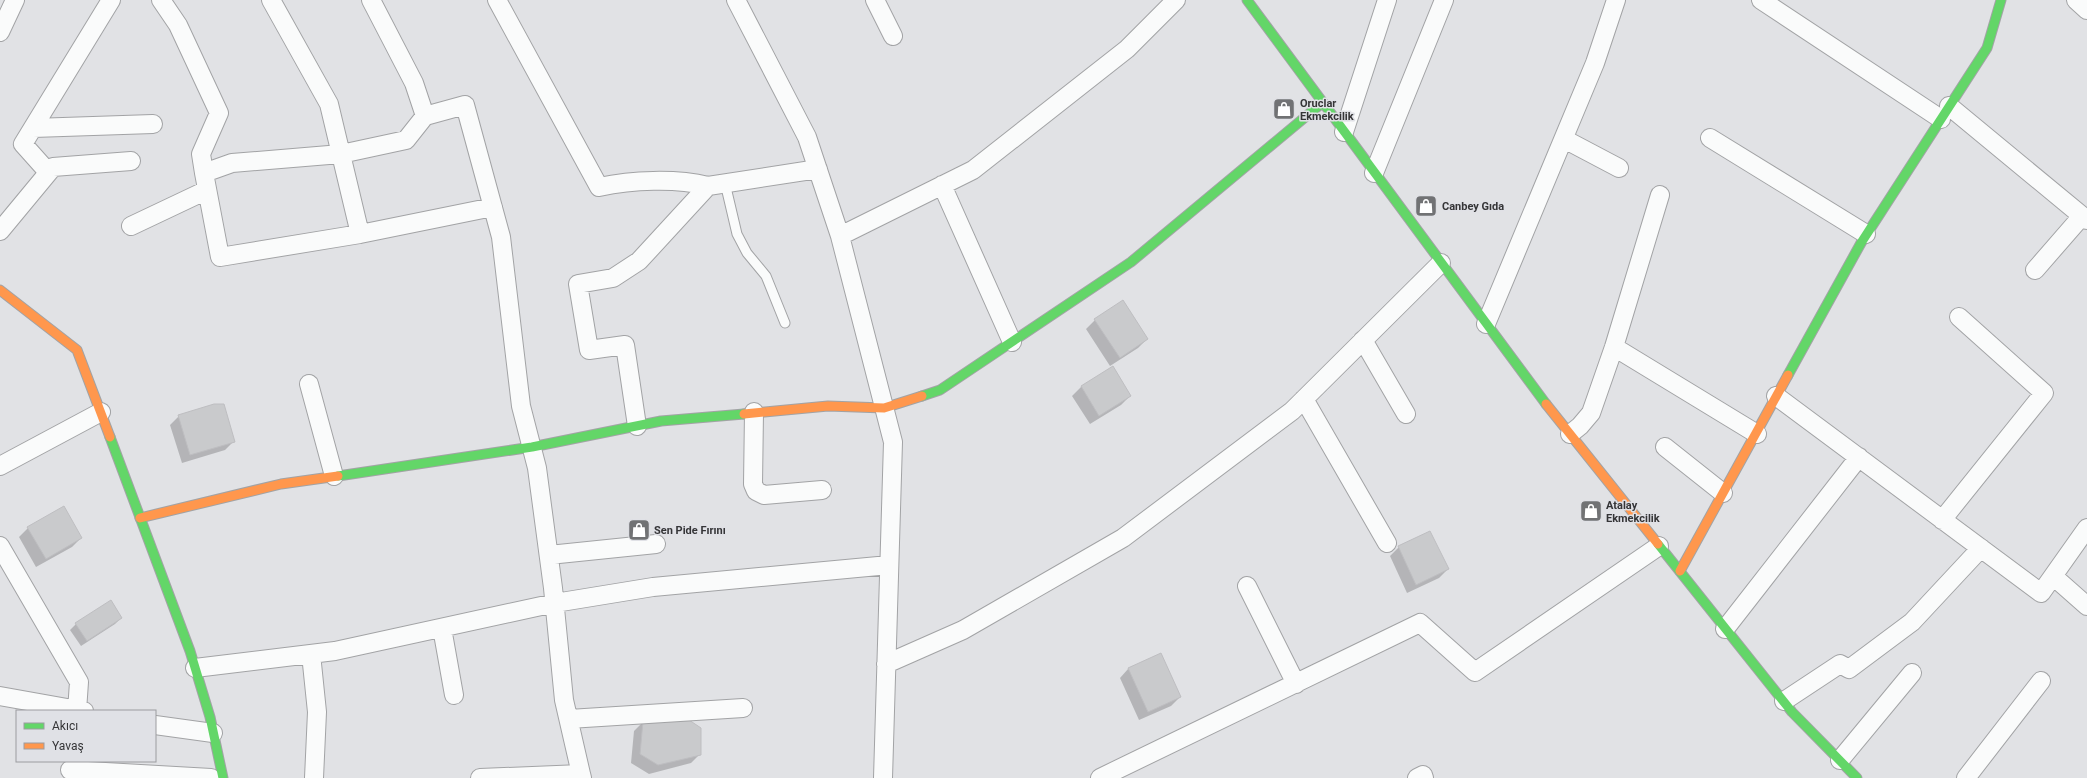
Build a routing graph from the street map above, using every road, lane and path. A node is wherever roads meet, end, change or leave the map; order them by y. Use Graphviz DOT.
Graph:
graph roads {
  1 [pos="15,0"];
  2 [pos="111,0"];
  3 [pos="161,0"];
  4 [pos="271,0"];
  5 [pos="371,0"];
  6 [pos="497,0"];
  7 [pos="736,0"];
  8 [pos="875,0"];
  9 [pos="1176,0"];
  10 [pos="1246,0"];
  11 [pos="1387,0"];
  12 [pos="1444,0"];
  13 [pos="1616,0"];
  14 [pos="1761,0"];
  15 [pos="2001,0"];
  16 [pos="2076,0"];
  17 [pos="2087,10"];
  18 [pos="0,32"];
  19 [pos="893,36"];
  20 [pos="1322,103"];
  21 [pos="1945,112"];
  22 [pos="425,116"];
  23 [pos="153,124"];
  24 [pos="33,128"];
  25 [pos="1344,132"];
  26 [pos="1710,138"];
  27 [pos="1564,139"];
  28 [pos="341,154"];
  29 [pos="131,160"];
  30 [pos="818,168"];
  31 [pos="1620,168"];
  32 [pos="48,172"];
  33 [pos="1374,173"];
  34 [pos="205,182"];
  35 [pos="716,185"];
  36 [pos="942,185"];
  37 [pos="1660,195"];
  38 [pos="493,208"];
  39 [pos="2084,218"];
  40 [pos="131,226"];
  41 [pos="0,231"];
  42 [pos="360,234"];
  43 [pos="1866,234"];
  44 [pos="840,236"];
  45 [pos="1441,263"];
  46 [pos="2035,270"];
  47 [pos="0,290"];
  48 [pos="1958,317"];
  49 [pos="785,323"];
  50 [pos="1486,324"];
  51 [pos="1363,340"];
  52 [pos="1012,342"];
  53 [pos="1614,348"];
  54 [pos="309,384"];
  55 [pos="1776,396"];
  56 [pos="1304,399"];
  57 [pos="884,408"];
  58 [pos="101,412"];
  59 [pos="754,412"];
  60 [pos="1406,414"];
  61 [pos="636,426"];
  62 [pos="1570,434"];
  63 [pos="1757,434"];
  64 [pos="532,447"];
  65 [pos="1665,447"];
  66 [pos="1859,457"];
  67 [pos="0,466"];
  68 [pos="334,476"];
  69 [pos="822,490"];
  70 [pos="1723,493"];
  71 [pos="140,518"];
  72 [pos="1942,520"];
  73 [pos="2087,528"];
  74 [pos="1387,543"];
  75 [pos="656,544"];
  76 [pos="0,546"];
  77 [pos="1659,546"];
  78 [pos="1981,548"];
  79 [pos="549,555"];
  80 [pos="889,565"];
  81 [pos="1680,571"];
  82 [pos="2053,576"];
  83 [pos="1247,586"];
  84 [pos="554,604"];
  85 [pos="2087,606"];
  86 [pos="442,628"];
  87 [pos="1725,629"];
  88 [pos="311,654"];
  89 [pos="886,664"];
  90 [pos="195,668"];
  91 [pos="1912,673"];
  92 [pos="2041,681"];
  93 [pos="1296,684"];
  94 [pos="454,694"];
  95 [pos="0,696"];
  96 [pos="1784,701"];
  97 [pos="743,708"];
  98 [pos="74,710"];
  99 [pos="79,710"];
  100 [pos="569,719"];
  101 [pos="156,724"];
  102 [pos="213,733"];
  103 [pos="1840,760"];
  104 [pos="70,770"];
  105 [pos="160,776"];
  106 [pos="581,776"];
  107 [pos="211,778"];
  108 [pos="223,778"];
  109 [pos="314,778"];
  110 [pos="480,778"];
  111 [pos="883,778"];
  112 [pos="1100,778"];
  113 [pos="1417,778"];
  114 [pos="1424,778"];
  115 [pos="1857,778"];
  116 [pos="1966,778"];
  1 -- 18 [label="street"];
  2 -- 24 [label="street"];
  3 -- 34 [label="street"];
  4 -- 28 [label="street"];
  5 -- 22 [label="street"];
  6 -- 35 [label="street"];
  7 -- 30 [label="street"];
  8 -- 19 [label="street"];
  9 -- 36 [label="street"];
  10 -- 20 [label="main road"];
  11 -- 25 [label="street"];
  12 -- 33 [label="street"];
  13 -- 27 [label="street"];
  14 -- 21 [label="street"];
  15 -- 21 [label="main road"];
  16 -- 17 [label="street"];
  20 -- 25 [label="main road"];
  20 -- 52 [label="main road"];
  21 -- 39 [label="street"];
  21 -- 43 [label="main road"];
  22 -- 28 [label="street"];
  22 -- 38 [label="street"];
  23 -- 24 [label="street"];
  24 -- 32 [label="street"];
  25 -- 33 [label="main road"];
  26 -- 43 [label="street"];
  27 -- 31 [label="street"];
  27 -- 50 [label="street"];
  28 -- 34 [label="street"];
  28 -- 42 [label="street"];
  29 -- 32 [label="street"];
  30 -- 35 [label="street"];
  30 -- 44 [label="street"];
  32 -- 41 [label="street"];
  33 -- 45 [label="main road"];
  34 -- 40 [label="street"];
  34 -- 42 [label="street"];
  35 -- 49 [label="lane"];
  35 -- 61 [label="street"];
  36 -- 44 [label="street"];
  36 -- 52 [label="street"];
  37 -- 53 [label="street"];
  38 -- 42 [label="street"];
  38 -- 64 [label="street"];
  39 -- 46 [label="street"];
  43 -- 55 [label="main road"];
  44 -- 57 [label="street"];
  45 -- 50 [label="main road"];
  45 -- 51 [label="street"];
  47 -- 58 [label="main road"];
  48 -- 72 [label="street"];
  50 -- 62 [label="main road"];
  51 -- 56 [label="street"];
  51 -- 60 [label="street"];
  52 -- 57 [label="main road"];
  53 -- 62 [label="street"];
  53 -- 63 [label="street"];
  54 -- 68 [label="street"];
  55 -- 63 [label="main road"];
  55 -- 66 [label="street"];
  56 -- 74 [label="street"];
  56 -- 89 [label="street"];
  57 -- 59 [label="main road"];
  57 -- 80 [label="street"];
  58 -- 67 [label="street"];
  58 -- 71 [label="main road"];
  59 -- 61 [label="main road"];
  59 -- 69 [label="street"];
  61 -- 64 [label="main road"];
  62 -- 77 [label="main road"];
  63 -- 70 [label="main road"];
  64 -- 68 [label="main road"];
  64 -- 79 [label="street"];
  65 -- 70 [label="street"];
  66 -- 72 [label="street"];
  66 -- 87 [label="street"];
  68 -- 71 [label="main road"];
  70 -- 81 [label="main road"];
  71 -- 90 [label="main road"];
  72 -- 78 [label="street"];
  73 -- 82 [label="street"];
  75 -- 79 [label="street"];
  76 -- 99 [label="street"];
  77 -- 81 [label="main road"];
  77 -- 93 [label="street"];
  78 -- 82 [label="street"];
  78 -- 96 [label="street"];
  79 -- 84 [label="street"];
  80 -- 84 [label="street"];
  80 -- 89 [label="street"];
  81 -- 87 [label="main road"];
  82 -- 85 [label="street"];
  83 -- 93 [label="street"];
  84 -- 86 [label="street"];
  84 -- 100 [label="street"];
  86 -- 88 [label="street"];
  86 -- 94 [label="street"];
  87 -- 96 [label="main road"];
  88 -- 90 [label="street"];
  88 -- 109 [label="street"];
  89 -- 111 [label="street"];
  90 -- 102 [label="main road"];
  91 -- 103 [label="street"];
  92 -- 116 [label="street"];
  93 -- 112 [label="street"];
  95 -- 98 [label="street"];
  96 -- 103 [label="main road"];
  97 -- 100 [label="street"];
  100 -- 106 [label="street"];
  101 -- 102 [label="street"];
  102 -- 108 [label="main road"];
  103 -- 115 [label="main road"];
  104 -- 105 [label="street"];
  105 -- 107 [label="street"];
  106 -- 110 [label="street"];
  113 -- 114 [label="street"];
}
